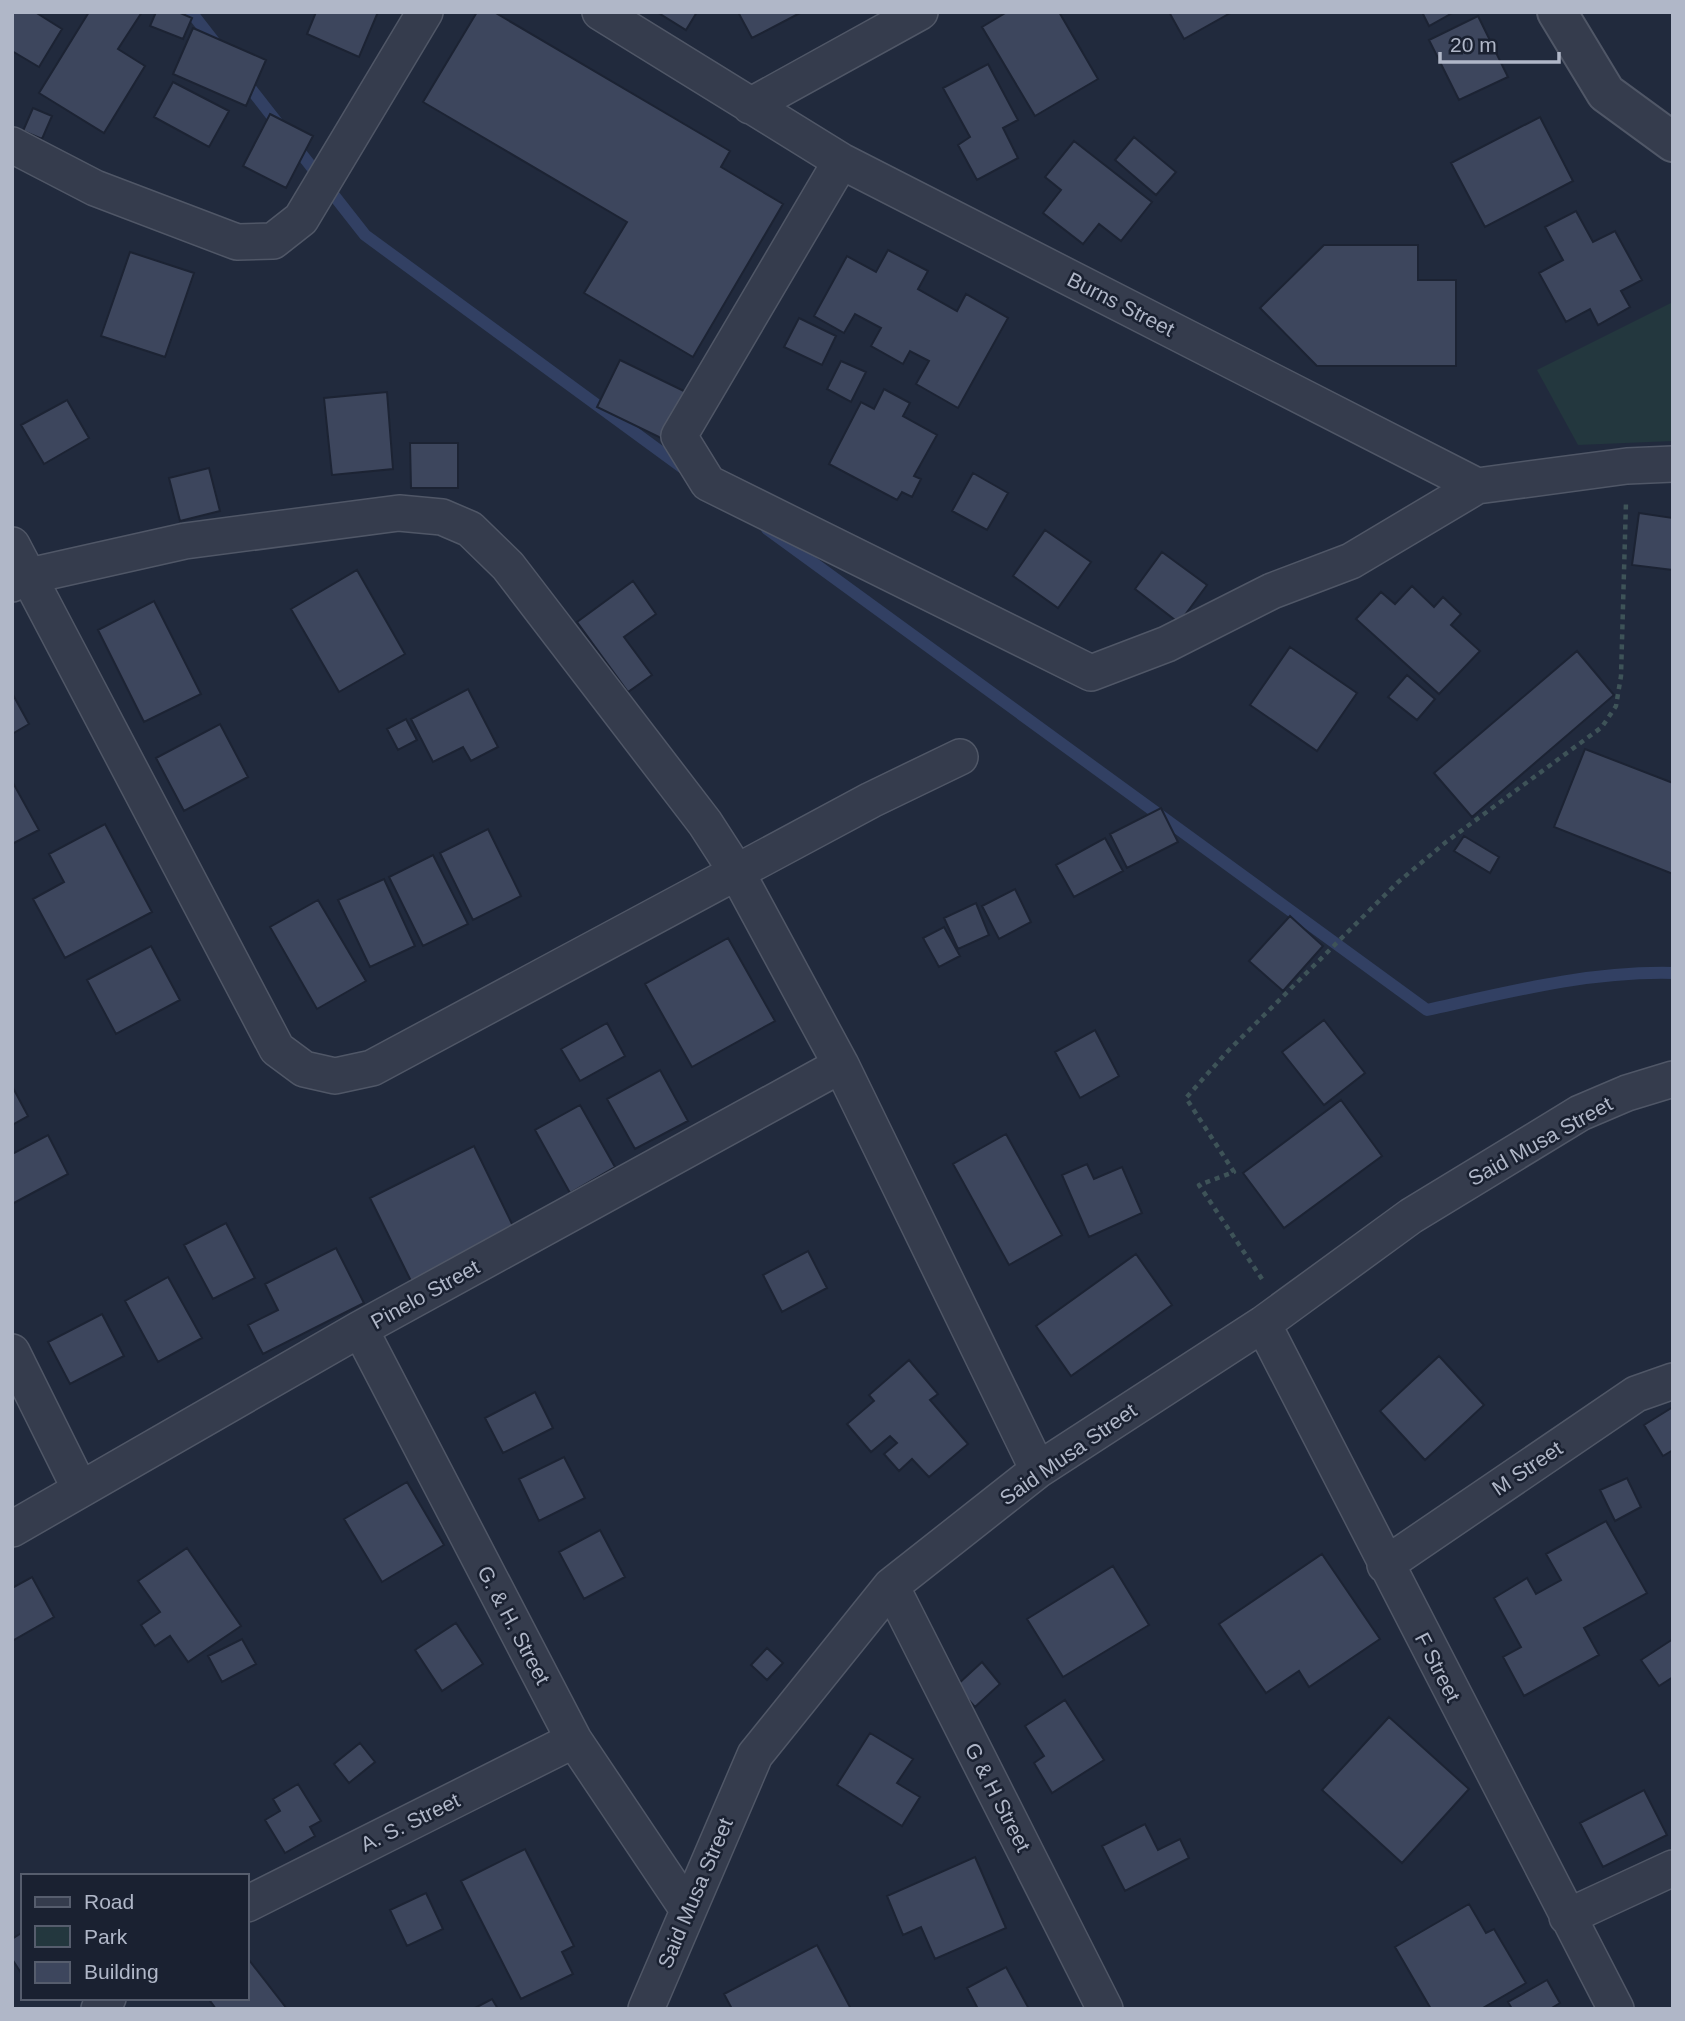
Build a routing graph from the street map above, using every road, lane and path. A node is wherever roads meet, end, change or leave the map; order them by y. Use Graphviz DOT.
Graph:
graph roads {
  1 [pos="425,12"];
  2 [pos="600,12"];
  3 [pos="920,12"];
  4 [pos="1558,12"];
  5 [pos="750,106"];
  6 [pos="1673,142"];
  7 [pos="12,145"];
  8 [pos="841,161"];
  9 [pos="1673,464"];
  10 [pos="1627,467"];
  11 [pos="1477,486"];
  12 [pos="12,545"];
  13 [pos="21,580"];
  14 [pos="960,757"];
  15 [pos="736,871"];
  16 [pos="841,1065"];
  17 [pos="1673,1079"];
  18 [pos="1273,1317"];
  19 [pos="360,1329"];
  20 [pos="12,1352"];
  21 [pos="1673,1381"];
  22 [pos="1038,1470"];
  23 [pos="80,1489"];
  24 [pos="12,1530"];
  25 [pos="1385,1565"];
  26 [pos="891,1586"];
  27 [pos="574,1740"];
  28 [pos="1673,1868"];
  29 [pos="248,1904"];
  30 [pos="688,1910"];
  31 [pos="1567,1917"];
  32 [pos="646,2009"];
  33 [pos="1105,2009"];
  34 [pos="1616,2009"];
  1 -- 7 [label="street"];
  2 -- 5 [label="street, Burns Street"];
  3 -- 5 [label="street"];
  4 -- 6 [label="street"];
  5 -- 8 [label="street, Burns Street"];
  8 -- 11 [label="street, Burns Street"];
  8 -- 11 [label="street"];
  9 -- 10 [label="street"];
  10 -- 11 [label="street"];
  10 -- 18 [label="path"];
  12 -- 13 [label="street"];
  13 -- 15 [label="street"];
  13 -- 15 [label="street"];
  14 -- 15 [label="street"];
  15 -- 16 [label="street"];
  16 -- 19 [label="street, Pinelo Street"];
  16 -- 22 [label="street"];
  17 -- 18 [label="street, Said Musa Street"];
  18 -- 22 [label="street, Said Musa Street"];
  18 -- 25 [label="street, F Street"];
  19 -- 23 [label="street, Pinelo Street"];
  19 -- 27 [label="street, G. & H. Street"];
  20 -- 23 [label="street"];
  21 -- 25 [label="street, M Street"];
  22 -- 26 [label="street, Said Musa Street"];
  23 -- 24 [label="street, Pinelo Street"];
  25 -- 31 [label="street, F Street"];
  26 -- 30 [label="street, Said Musa Street"];
  26 -- 33 [label="street, G & H Street"];
  27 -- 29 [label="street, A. S. Street"];
  27 -- 30 [label="street, G. & H. Street"];
  28 -- 31 [label="street"];
  30 -- 32 [label="street, Said Musa Street"];
  31 -- 34 [label="street, F Street"];
}
